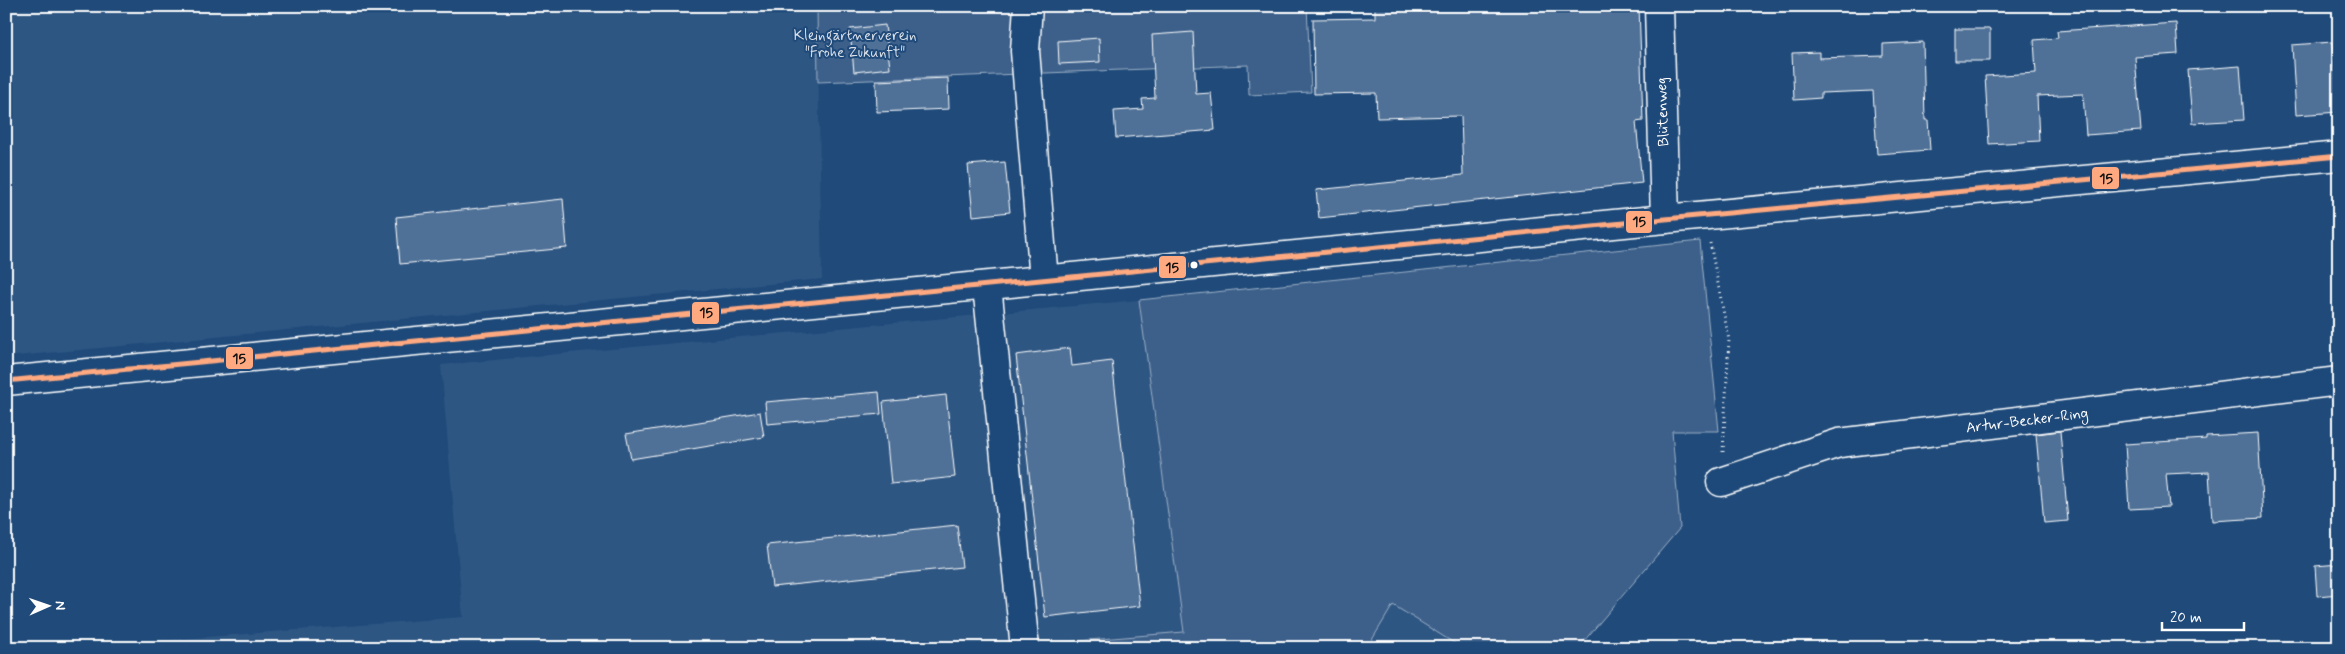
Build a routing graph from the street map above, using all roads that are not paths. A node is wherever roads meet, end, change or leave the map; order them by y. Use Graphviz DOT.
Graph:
graph roads {
  1 [pos="1028,6"];
  2 [pos="1659,6"];
  3 [pos="2339,156"];
  4 [pos="1665,219"];
  5 [pos="1044,280"];
  6 [pos="987,286"];
  7 [pos="6,381"];
  8 [pos="2339,381"];
  9 [pos="1722,482"];
  10 [pos="1025,648"];
  1 -- 5 [label="main road"];
  2 -- 4 [label="main road, Blütenweg"];
  3 -- 4 [label="main road"];
  4 -- 5 [label="main road"];
  5 -- 6 [label="main road"];
  6 -- 7 [label="main road"];
  6 -- 10 [label="main road"];
  8 -- 9 [label="main road, Artur-Becker-Ring"];
}
